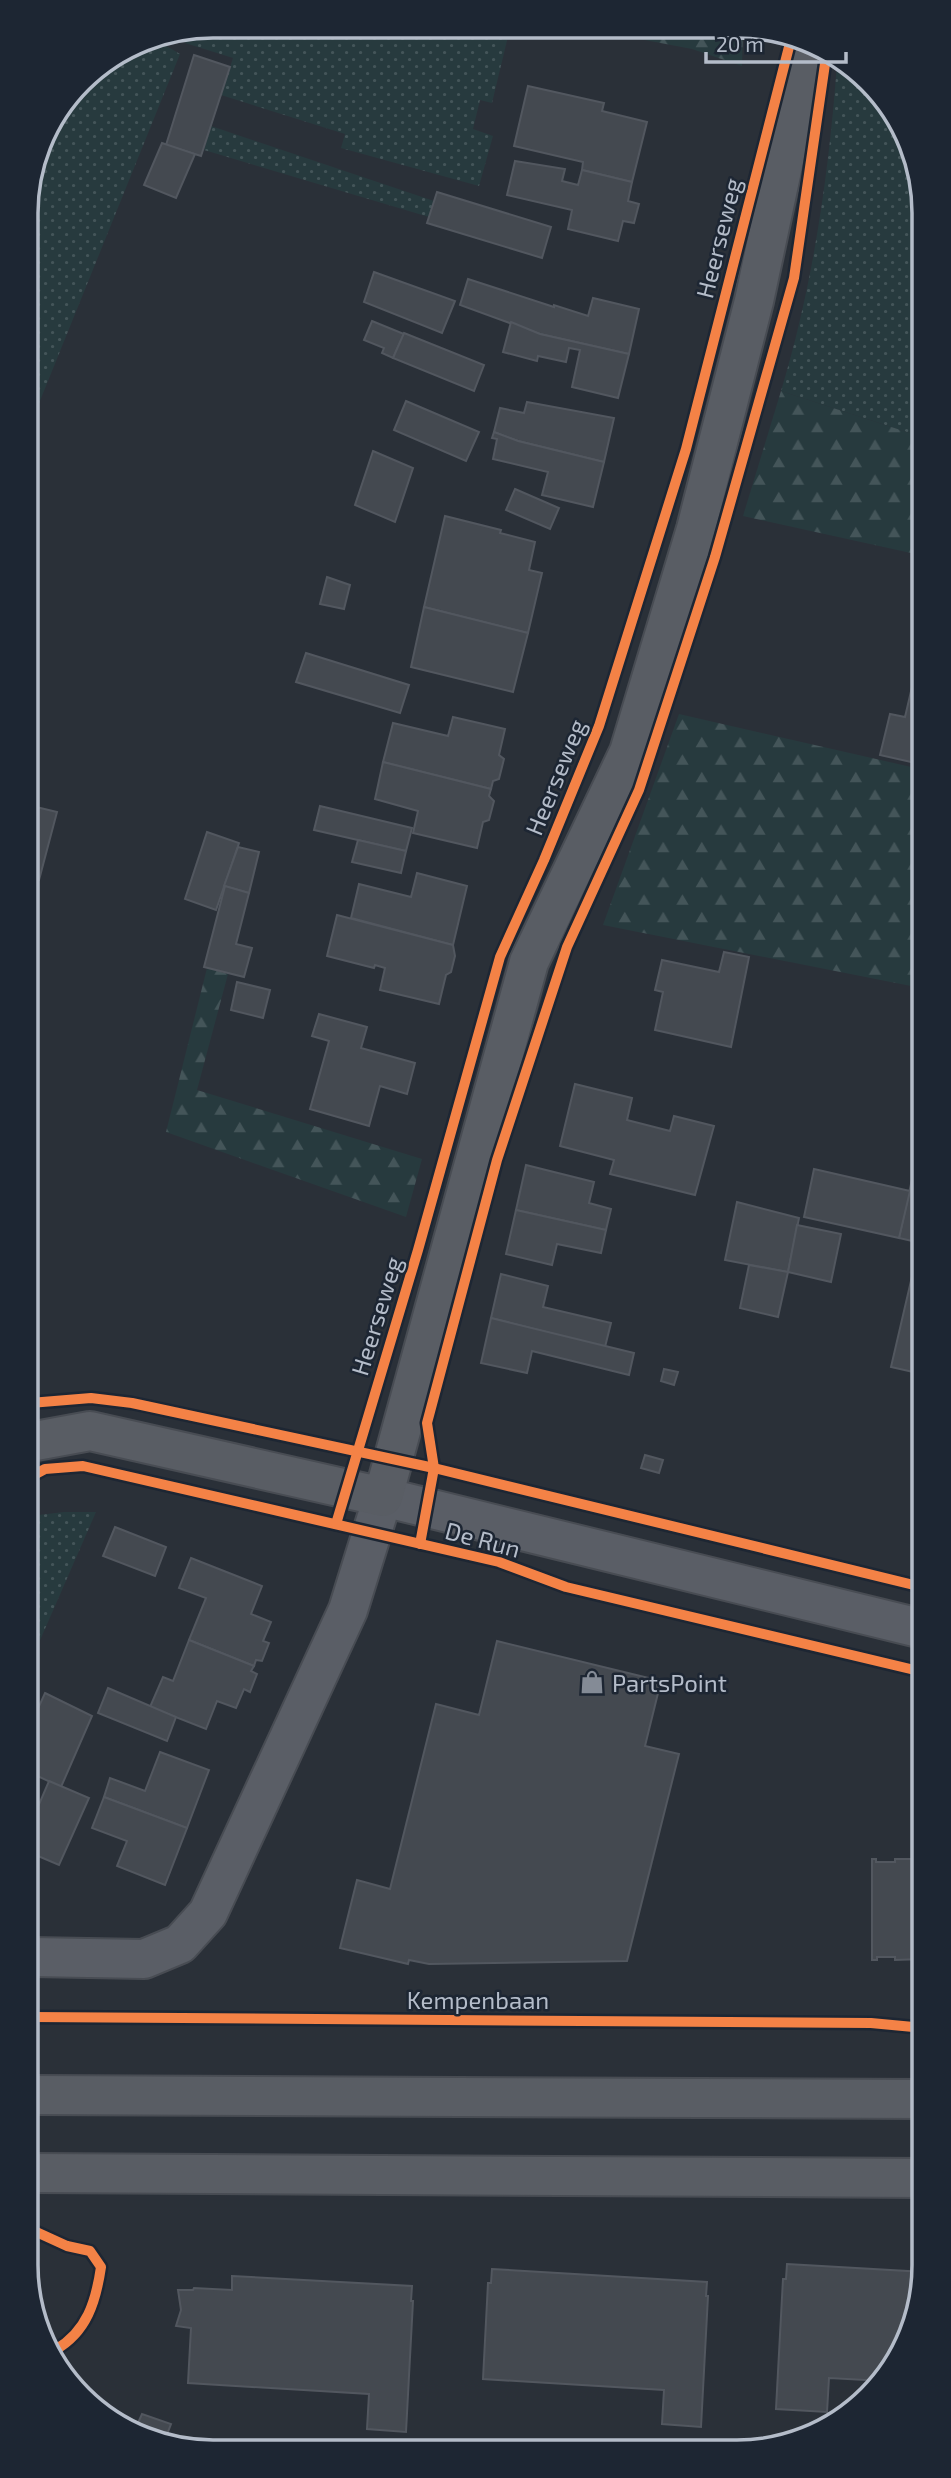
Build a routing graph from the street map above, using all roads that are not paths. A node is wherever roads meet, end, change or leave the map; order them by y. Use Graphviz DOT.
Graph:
graph roads {
  1 [pos="807,53"];
  2 [pos="38,1440"];
  3 [pos="383,1497"];
  4 [pos="912,1626"];
  5 [pos="38,1957"];
  6 [pos="38,2095"];
  7 [pos="912,2099"];
  8 [pos="38,2173"];
  9 [pos="912,2178"];
  1 -- 3 [label="street, Heerseweg"];
  2 -- 3 [label="street, De Run"];
  3 -- 4 [label="street, De Run"];
  3 -- 5 [label="street, Heerseweg"];
  6 -- 7 [label="street"];
  8 -- 9 [label="street"];
}
